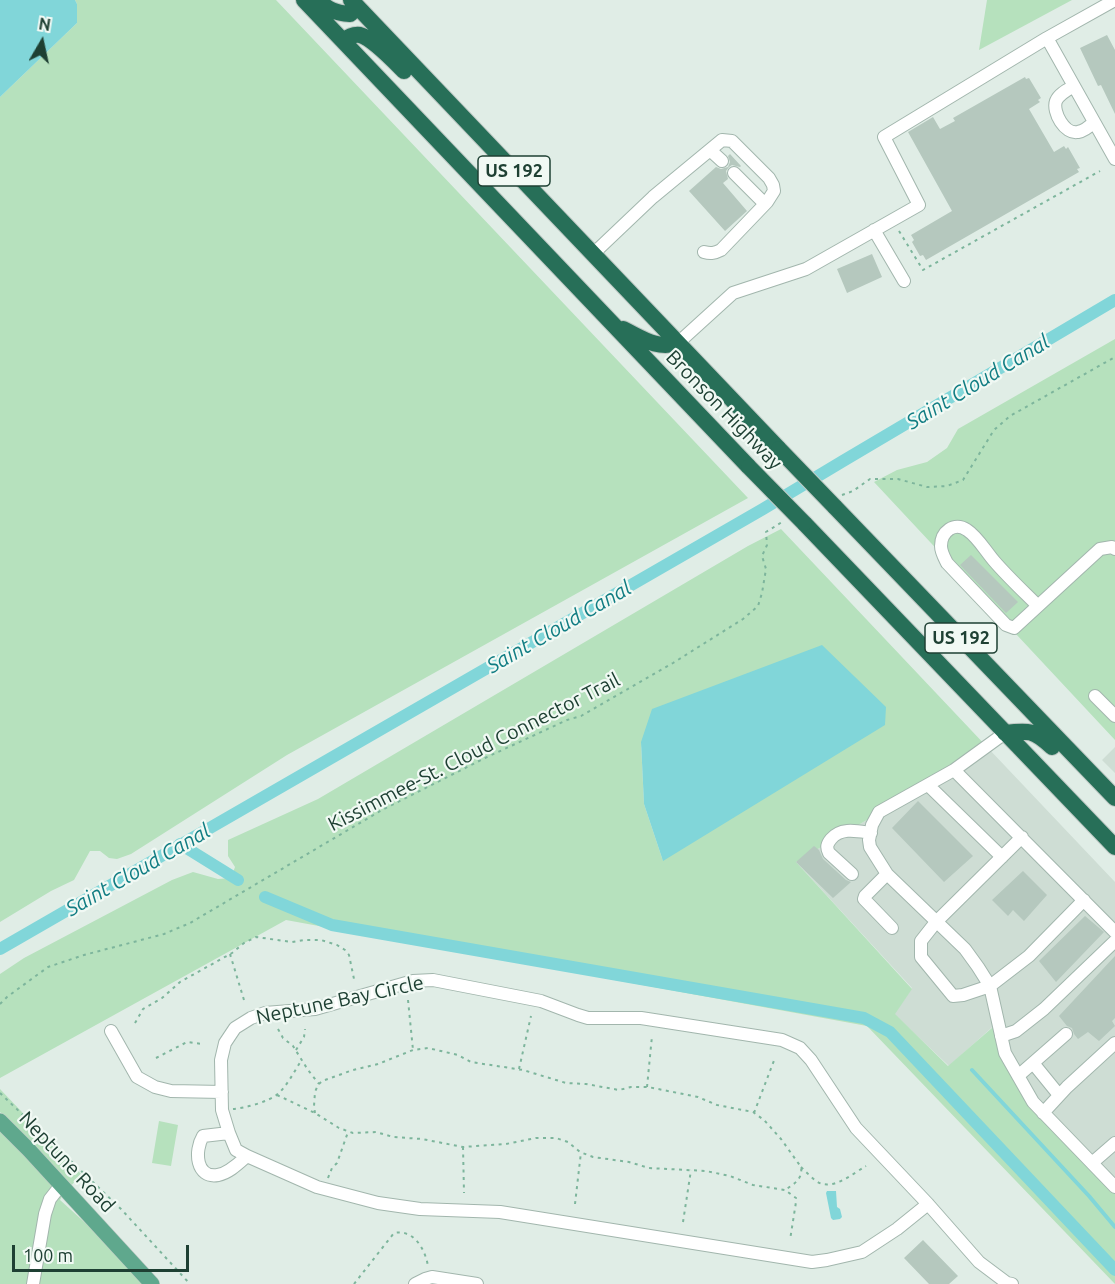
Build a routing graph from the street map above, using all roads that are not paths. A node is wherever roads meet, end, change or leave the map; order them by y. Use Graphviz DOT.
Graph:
graph roads {
  1 [pos="304,0"];
  2 [pos="318,0"];
  3 [pos="1115,0"];
  4 [pos="358,2"];
  5 [pos="1047,38"];
  6 [pos="343,41"];
  7 [pos="1074,86"];
  8 [pos="1094,122"];
  9 [pos="471,126"];
  10 [pos="710,150"];
  11 [pos="1115,159"];
  12 [pos="722,161"];
  13 [pos="734,173"];
  14 [pos="765,204"];
  15 [pos="874,230"];
  16 [pos="704,252"];
  17 [pos="593,254"];
  18 [pos="904,281"];
  19 [pos="611,322"];
  20 [pos="678,343"];
  21 [pos="1115,549"];
  22 [pos="1038,606"];
  23 [pos="1095,696"];
  24 [pos="1115,716"];
  25 [pos="1005,733"];
  26 [pos="954,770"];
  27 [pos="928,785"];
  28 [pos="1115,800"];
  29 [pos="870,833"];
  30 [pos="1022,837"];
  31 [pos="1115,847"];
  32 [pos="1002,857"];
  33 [pos="852,874"];
  34 [pos="887,874"];
  35 [pos="1084,900"];
  36 [pos="936,922"];
  37 [pos="892,928"];
  38 [pos="1115,932"];
  39 [pos="1115,941"];
  40 [pos="990,986"];
  41 [pos="111,1031"];
  42 [pos="1066,1034"];
  43 [pos="1001,1036"];
  44 [pos="1115,1043"];
  45 [pos="1033,1063"];
  46 [pos="1018,1076"];
  47 [pos="222,1092"];
  48 [pos="1059,1095"];
  49 [pos="1043,1113"];
  50 [pos="0,1121"];
  51 [pos="229,1133"];
  52 [pos="1115,1143"];
  53 [pos="247,1156"];
  54 [pos="1092,1163"];
  55 [pos="61,1185"];
  56 [pos="1115,1187"];
  57 [pos="928,1204"];
  58 [pos="33,1284"];
  59 [pos="152,1284"];
  60 [pos="415,1284"];
  61 [pos="477,1284"];
  62 [pos="1012,1284"];
  1 -- 6 [label="highway, Bronson Highway / US 192"];
  2 -- 4 [label="highway"];
  3 -- 5 [label="street"];
  4 -- 9 [label="highway, Bronson Highway / US 192"];
  5 -- 7 [label="street"];
  5 -- 15 [label="street"];
  6 -- 9 [label="highway"];
  6 -- 19 [label="highway, Bronson Highway / US 192"];
  7 -- 8 [label="street"];
  7 -- 8 [label="street"];
  8 -- 11 [label="street"];
  9 -- 17 [label="highway, Bronson Highway / US 192"];
  10 -- 12 [label="street"];
  10 -- 14 [label="street"];
  10 -- 17 [label="street"];
  13 -- 14 [label="street"];
  14 -- 16 [label="street"];
  15 -- 18 [label="street"];
  15 -- 20 [label="street"];
  17 -- 20 [label="highway, Bronson Highway / US 192"];
  19 -- 20 [label="highway"];
  19 -- 25 [label="highway, Bronson Highway / US 192, bridge"];
  20 -- 28 [label="highway, Bronson Highway / US 192, bridge"];
  21 -- 22 [label="street"];
  22 -- 22 [label="street"];
  23 -- 24 [label="street"];
  25 -- 26 [label="street"];
  25 -- 28 [label="highway"];
  25 -- 31 [label="highway, Bronson Highway / US 192"];
  26 -- 27 [label="street"];
  26 -- 30 [label="street"];
  27 -- 29 [label="street"];
  27 -- 32 [label="street"];
  29 -- 33 [label="street"];
  29 -- 34 [label="street"];
  30 -- 32 [label="street"];
  30 -- 35 [label="street"];
  32 -- 36 [label="street"];
  34 -- 36 [label="street"];
  34 -- 37 [label="street"];
  35 -- 38 [label="street"];
  35 -- 40 [label="street"];
  36 -- 40 [label="street"];
  36 -- 40 [label="street"];
  39 -- 43 [label="street"];
  40 -- 43 [label="street"];
  41 -- 47 [label="street"];
  42 -- 45 [label="street"];
  43 -- 46 [label="street"];
  44 -- 48 [label="street"];
  45 -- 46 [label="street"];
  45 -- 48 [label="street"];
  46 -- 49 [label="street"];
  47 -- 51 [label="street, Neptune Bay Circle"];
  47 -- 57 [label="street, Neptune Bay Circle"];
  48 -- 49 [label="street"];
  49 -- 54 [label="street"];
  50 -- 55 [label="main road, Neptune Road"];
  51 -- 53 [label="street, Neptune Bay Circle"];
  51 -- 53 [label="street"];
  52 -- 54 [label="street"];
  53 -- 57 [label="street, Neptune Bay Circle"];
  54 -- 56 [label="street"];
  55 -- 58 [label="street"];
  55 -- 59 [label="main road, Neptune Road"];
  57 -- 62 [label="street, Neptune Bay Circle"];
  60 -- 61 [label="street"];
}
